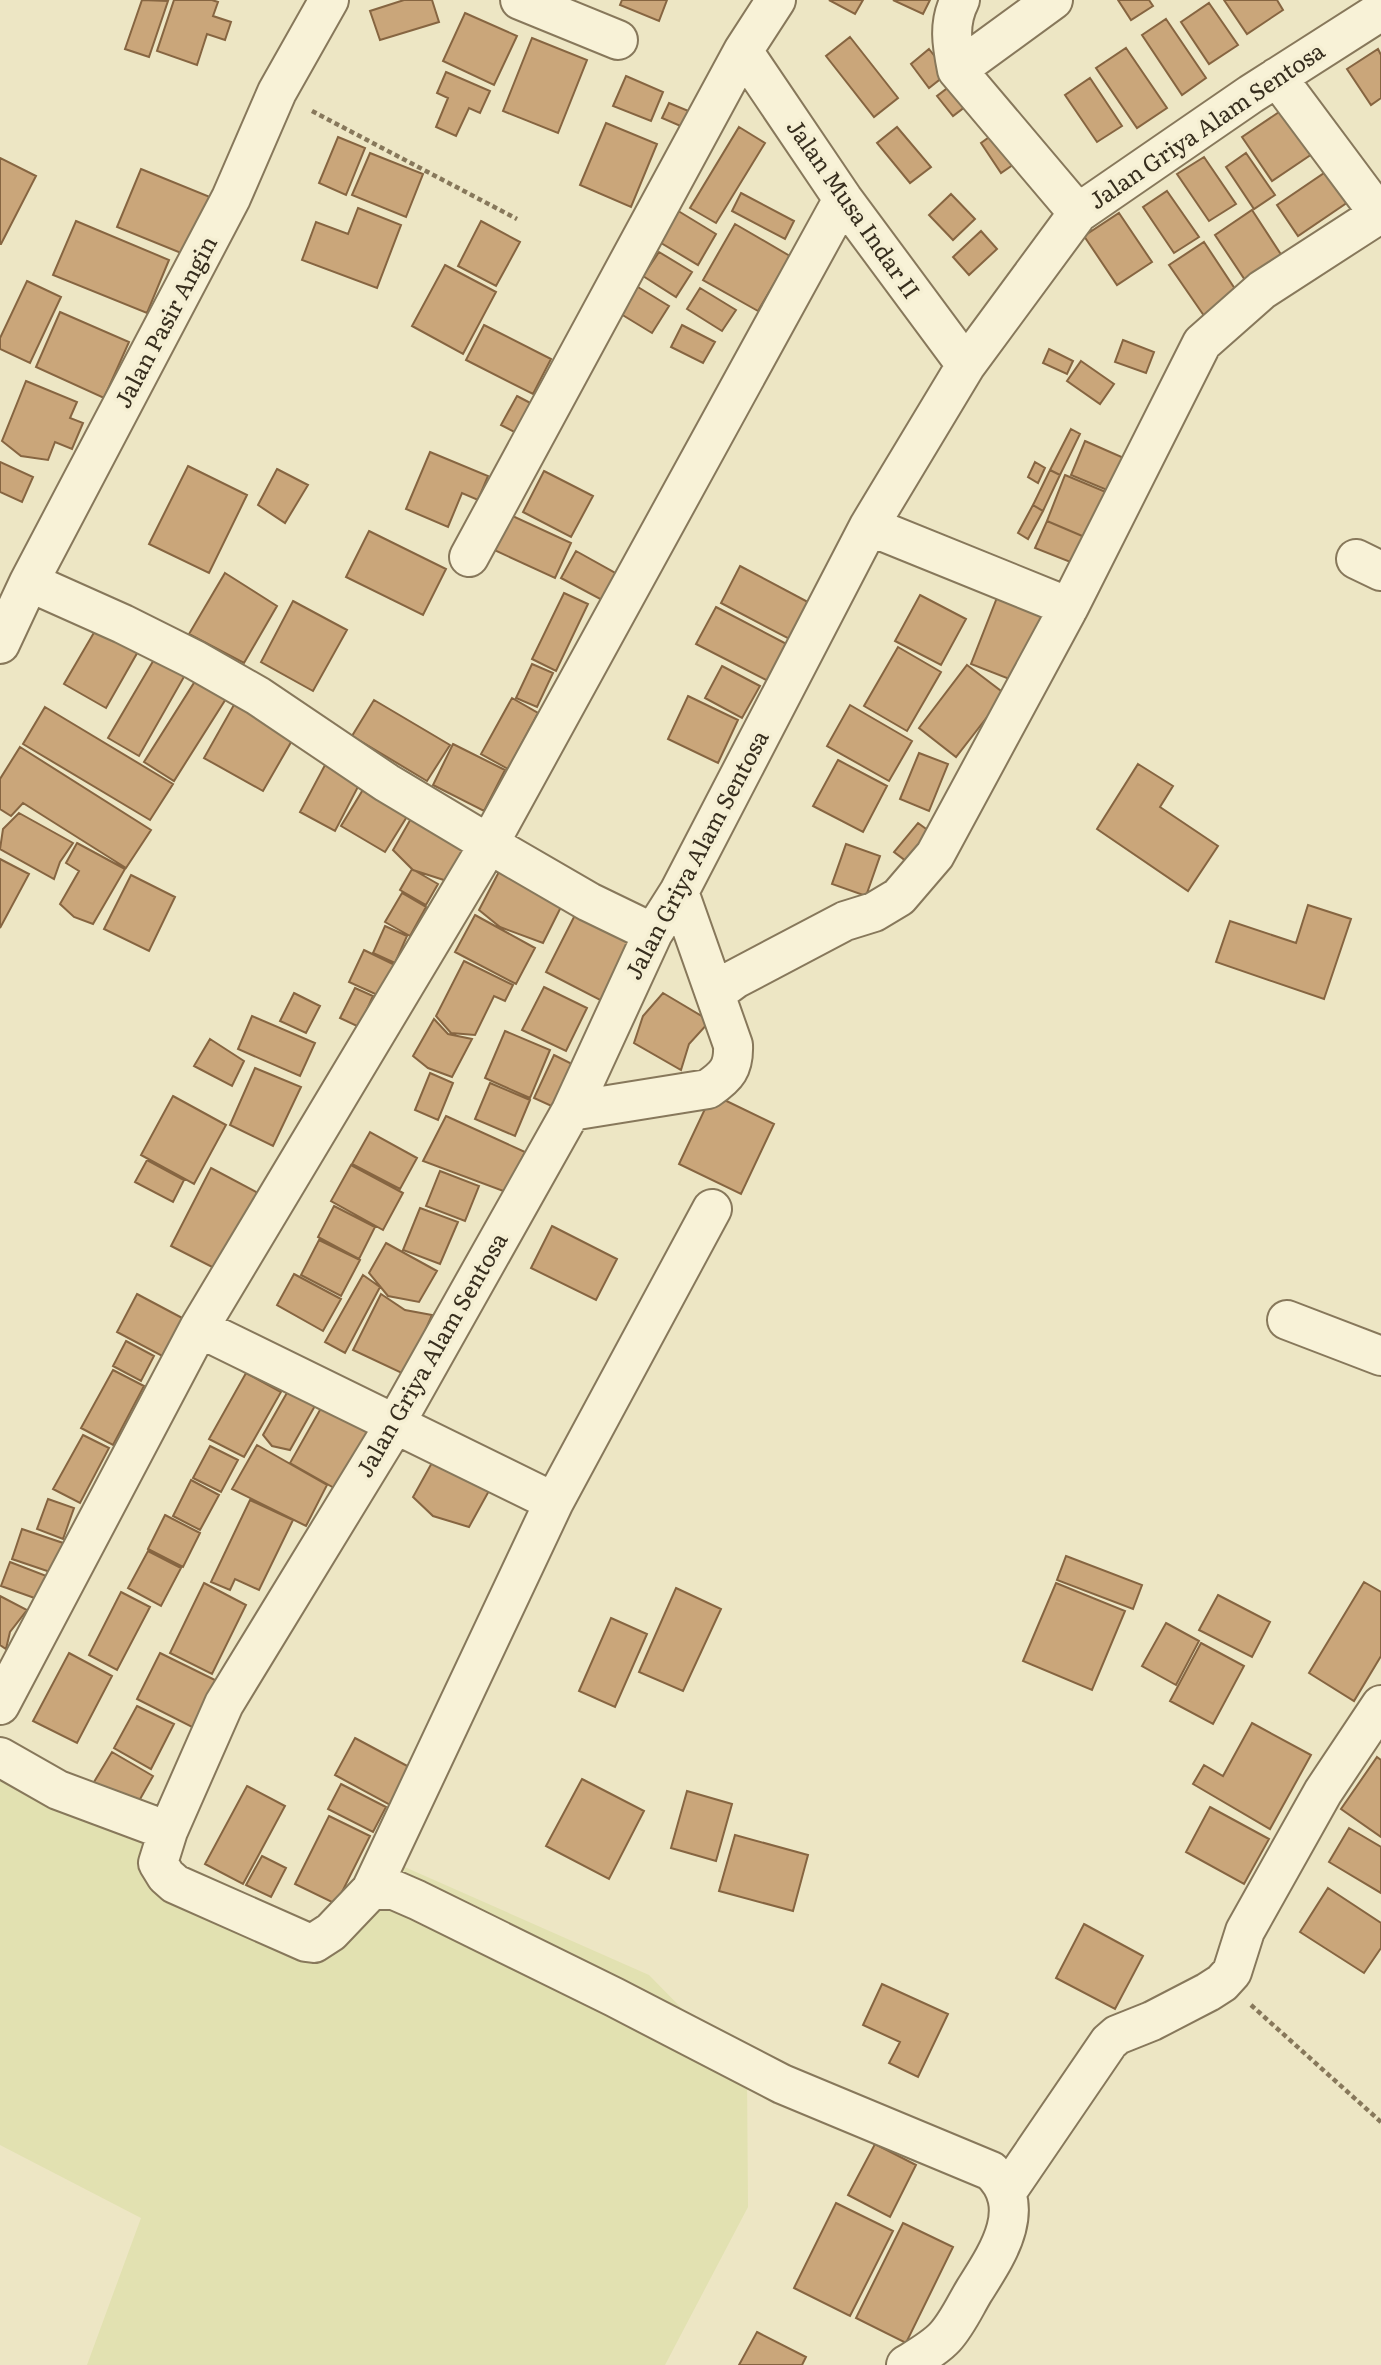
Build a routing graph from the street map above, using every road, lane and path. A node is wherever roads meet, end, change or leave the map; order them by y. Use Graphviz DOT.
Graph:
graph roads {
  1 [pos="329,0"];
  2 [pos="520,0"];
  3 [pos="776,0"];
  4 [pos="960,0"];
  5 [pos="1053,0"];
  6 [pos="1374,0"];
  7 [pos="1381,11"];
  8 [pos="618,40"];
  9 [pos="743,51"];
  10 [pos="957,70"];
  11 [pos="1277,77"];
  12 [pos="277,92"];
  13 [pos="843,199"];
  14 [pos="1078,212"];
  15 [pos="1380,214"];
  16 [pos="517,219"];
  17 [pos="965,365"];
  18 [pos="869,526"];
  19 [pos="469,557"];
  20 [pos="29,582"];
  21 [pos="1069,607"];
  22 [pos="0,644"];
  23 [pos="489,844"];
  24 [pos="679,892"];
  25 [pos="653,933"];
  26 [pos="716,993"];
  27 [pos="571,1111"];
  28 [pos="712,1209"];
  29 [pos="1287,1320"];
  30 [pos="200,1328"];
  31 [pos="1381,1356"];
  32 [pos="395,1424"];
  33 [pos="554,1502"];
  34 [pos="0,1705"];
  35 [pos="1381,1705"];
  36 [pos="0,1758"];
  37 [pos="168,1831"];
  38 [pos="371,1890"];
  39 [pos="1232,1972"];
  40 [pos="1381,2122"];
  41 [pos="1006,2193"];
  42 [pos="906,2365"];
  1 -- 12 [label="street, Jalan Pasir Angin"];
  2 -- 8 [label="street"];
  3 -- 9 [label="street"];
  4 -- 10 [label="street"];
  5 -- 10 [label="street"];
  6 -- 7 [label="street"];
  7 -- 11 [label="street, Jalan Griya Alam Sentosa"];
  9 -- 13 [label="street, Jalan Musa Indar II"];
  9 -- 19 [label="street"];
  10 -- 14 [label="street"];
  11 -- 14 [label="street, Jalan Griya Alam Sentosa"];
  11 -- 15 [label="street"];
  12 -- 16 [label="path"];
  12 -- 20 [label="street, Jalan Pasir Angin"];
  13 -- 17 [label="street, Jalan Musa Indar II"];
  13 -- 23 [label="street"];
  14 -- 17 [label="street, Jalan Griya Alam Sentosa"];
  15 -- 21 [label="street"];
  17 -- 18 [label="street, Jalan Griya Alam Sentosa"];
  18 -- 21 [label="street"];
  18 -- 24 [label="street, Jalan Griya Alam Sentosa"];
  20 -- 22 [label="street, Jalan Pasir Angin"];
  20 -- 23 [label="street"];
  21 -- 26 [label="street"];
  23 -- 25 [label="street"];
  23 -- 30 [label="street"];
  24 -- 25 [label="street, Jalan Griya Alam Sentosa"];
  24 -- 26 [label="street"];
  25 -- 27 [label="street, Jalan Griya Alam Sentosa"];
  26 -- 27 [label="street"];
  27 -- 32 [label="street, Jalan Griya Alam Sentosa"];
  28 -- 33 [label="street"];
  29 -- 31 [label="street"];
  30 -- 32 [label="street"];
  30 -- 34 [label="street"];
  32 -- 33 [label="street"];
  32 -- 37 [label="street, Jalan Griya Alam Sentosa"];
  33 -- 38 [label="street"];
  35 -- 39 [label="street"];
  36 -- 37 [label="street"];
  37 -- 38 [label="street, Jalan Griya Alam Sentosa"];
  38 -- 41 [label="street"];
  39 -- 40 [label="path"];
  39 -- 41 [label="street"];
  41 -- 42 [label="street"];
}
